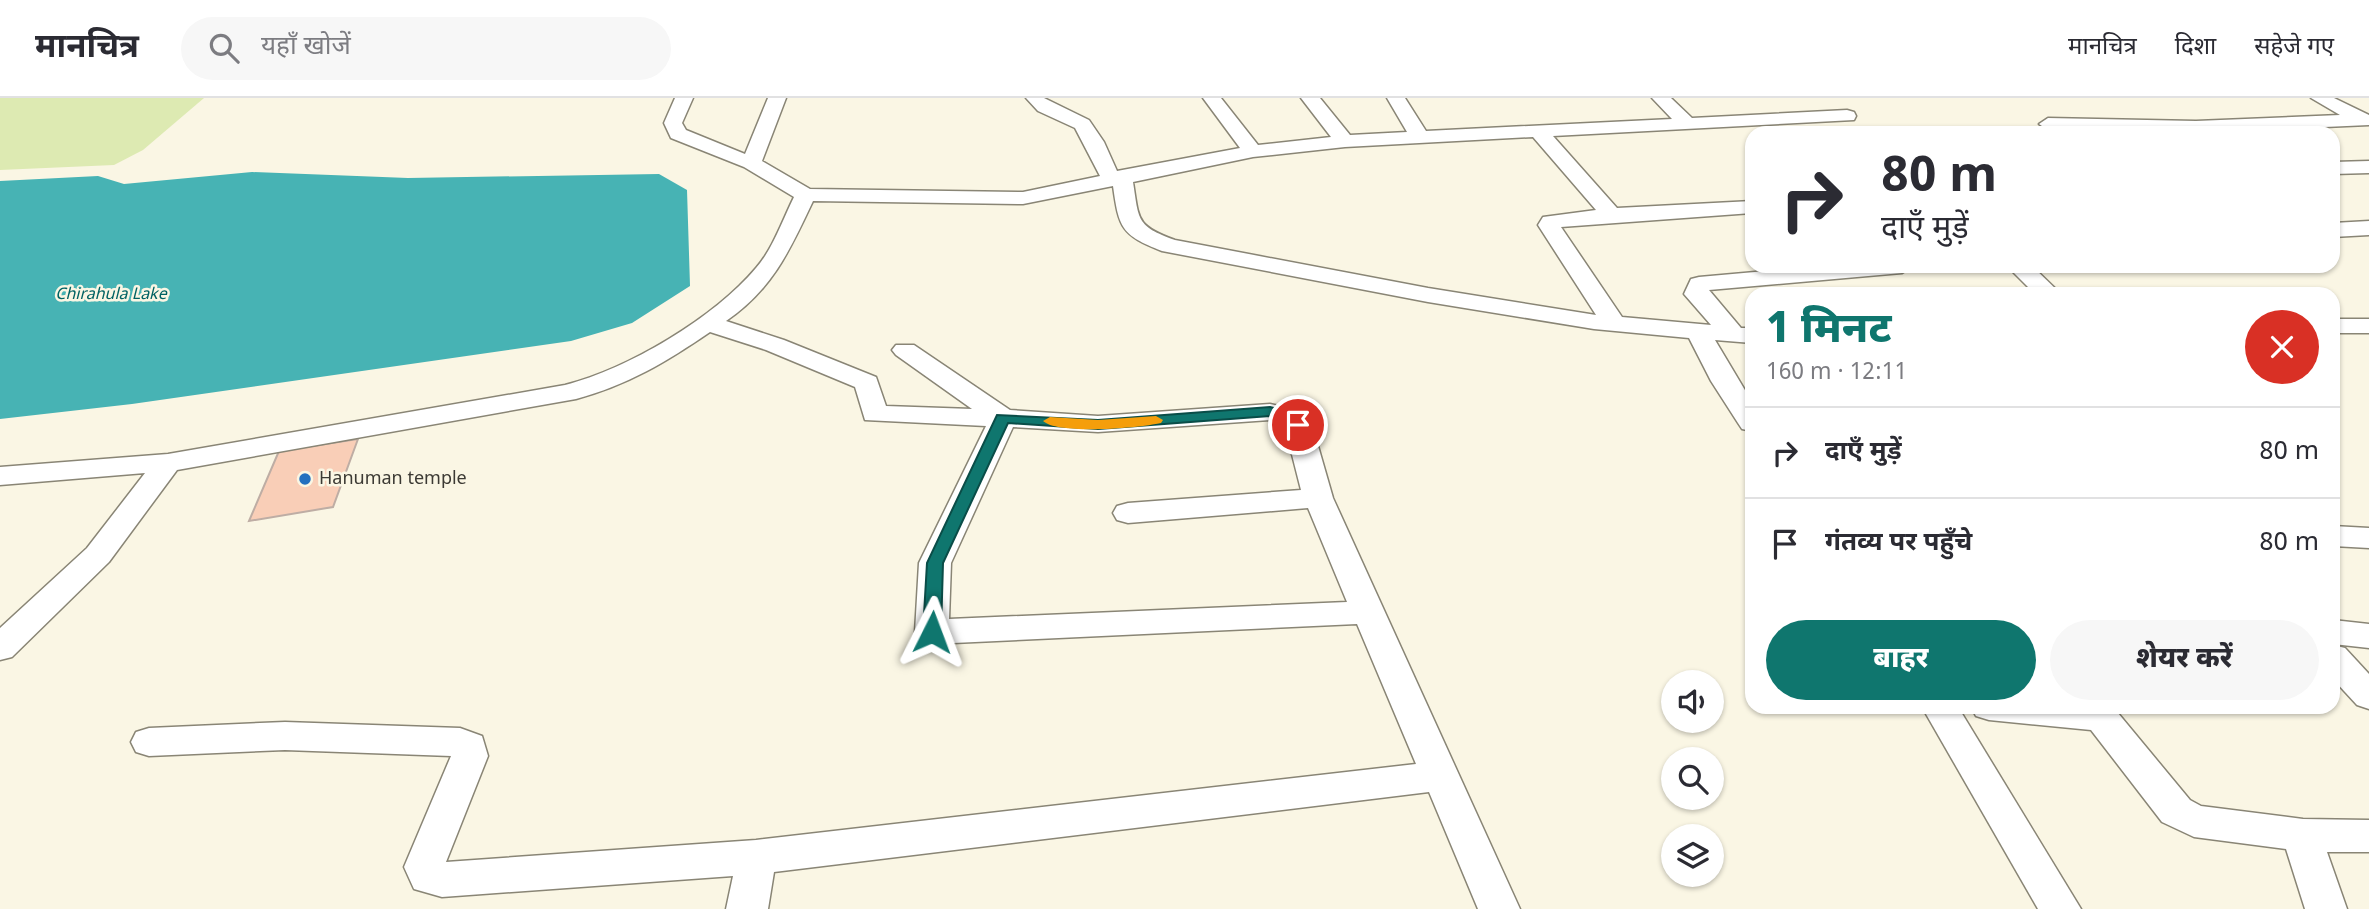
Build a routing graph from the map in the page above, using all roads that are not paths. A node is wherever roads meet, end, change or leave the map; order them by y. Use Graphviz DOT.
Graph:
graph roads {
  1 [pos="684,98"];
  2 [pos="777,98"];
  3 [pos="1035,98"];
  4 [pos="1212,98"];
  5 [pos="1310,98"];
  6 [pos="1395,98"];
  7 [pos="1661,98"];
  8 [pos="1829,98"];
  9 [pos="2320,98"];
  10 [pos="2366,119"];
  11 [pos="1687,124"];
  12 [pos="2048,124"];
  13 [pos="2147,126"];
  14 [pos="2217,126"];
  15 [pos="1538,131"];
  16 [pos="1420,137"];
  17 [pos="1345,141"];
  18 [pos="1253,152"];
  19 [pos="751,163"];
  20 [pos="2369,167"];
  21 [pos="2340,168"];
  22 [pos="1117,177"];
  23 [pos="806,195"];
  24 [pos="1745,207"];
  25 [pos="1611,215"];
  26 [pos="2369,228"];
  27 [pos="2340,230"];
  28 [pos="1823,273"];
  29 [pos="2026,273"];
  30 [pos="2041,287"];
  31 [pos="707,323"];
  32 [pos="1614,324"];
  33 [pos="2340,326"];
  34 [pos="2369,326"];
  35 [pos="1698,331"];
  36 [pos="1743,336"];
  37 [pos="905,350"];
  38 [pos="1745,412"];
  39 [pos="1003,418"];
  40 [pos="168,463"];
  41 [pos="0,476"];
  42 [pos="1318,498"];
  43 [pos="1128,513"];
  44 [pos="2340,536"];
  45 [pos="2369,538"];
  46 [pos="1368,612"];
  47 [pos="2340,633"];
  48 [pos="2369,636"];
  49 [pos="0,648"];
  50 [pos="2340,665"];
  51 [pos="2369,696"];
  52 [pos="1944,714"];
  53 [pos="2098,714"];
  54 [pos="149,742"];
  55 [pos="1440,776"];
  56 [pos="2303,835"];
  57 [pos="2369,836"];
  58 [pos="756,857"];
  59 [pos="747,909"];
  60 [pos="1499,909"];
  61 [pos="2060,909"];
  62 [pos="2326,909"];
  1 -- 19 [label="street"];
  2 -- 19 [label="street"];
  3 -- 22 [label="street"];
  4 -- 18 [label="street"];
  5 -- 17 [label="street"];
  6 -- 16 [label="street"];
  7 -- 11 [label="street"];
  8 -- 11 [label="street"];
  9 -- 10 [label="street"];
  10 -- 14 [label="street"];
  11 -- 15 [label="street"];
  12 -- 13 [label="street"];
  15 -- 16 [label="street"];
  15 -- 25 [label="street"];
  16 -- 17 [label="street"];
  17 -- 18 [label="street"];
  18 -- 22 [label="street"];
  19 -- 23 [label="street"];
  20 -- 21 [label="street"];
  22 -- 23 [label="street"];
  22 -- 32 [label="street"];
  23 -- 31 [label="street"];
  24 -- 25 [label="street"];
  25 -- 32 [label="street"];
  26 -- 27 [label="street"];
  28 -- 36 [label="street"];
  29 -- 30 [label="street"];
  31 -- 39 [label="street"];
  31 -- 40 [label="street"];
  32 -- 35 [label="street"];
  33 -- 34 [label="street"];
  35 -- 36 [label="street"];
  35 -- 38 [label="street"];
  37 -- 39 [label="street"];
  39 -- 42 [label="street"];
  39 -- 46 [label="street"];
  40 -- 41 [label="street"];
  40 -- 49 [label="street"];
  42 -- 43 [label="street"];
  42 -- 46 [label="street"];
  44 -- 45 [label="street"];
  46 -- 55 [label="street"];
  47 -- 48 [label="street"];
  50 -- 51 [label="street"];
  52 -- 61 [label="street"];
  53 -- 56 [label="street"];
  54 -- 58 [label="street"];
  55 -- 58 [label="street"];
  55 -- 60 [label="street"];
  56 -- 57 [label="street"];
  56 -- 62 [label="street"];
  58 -- 59 [label="street"];
}
